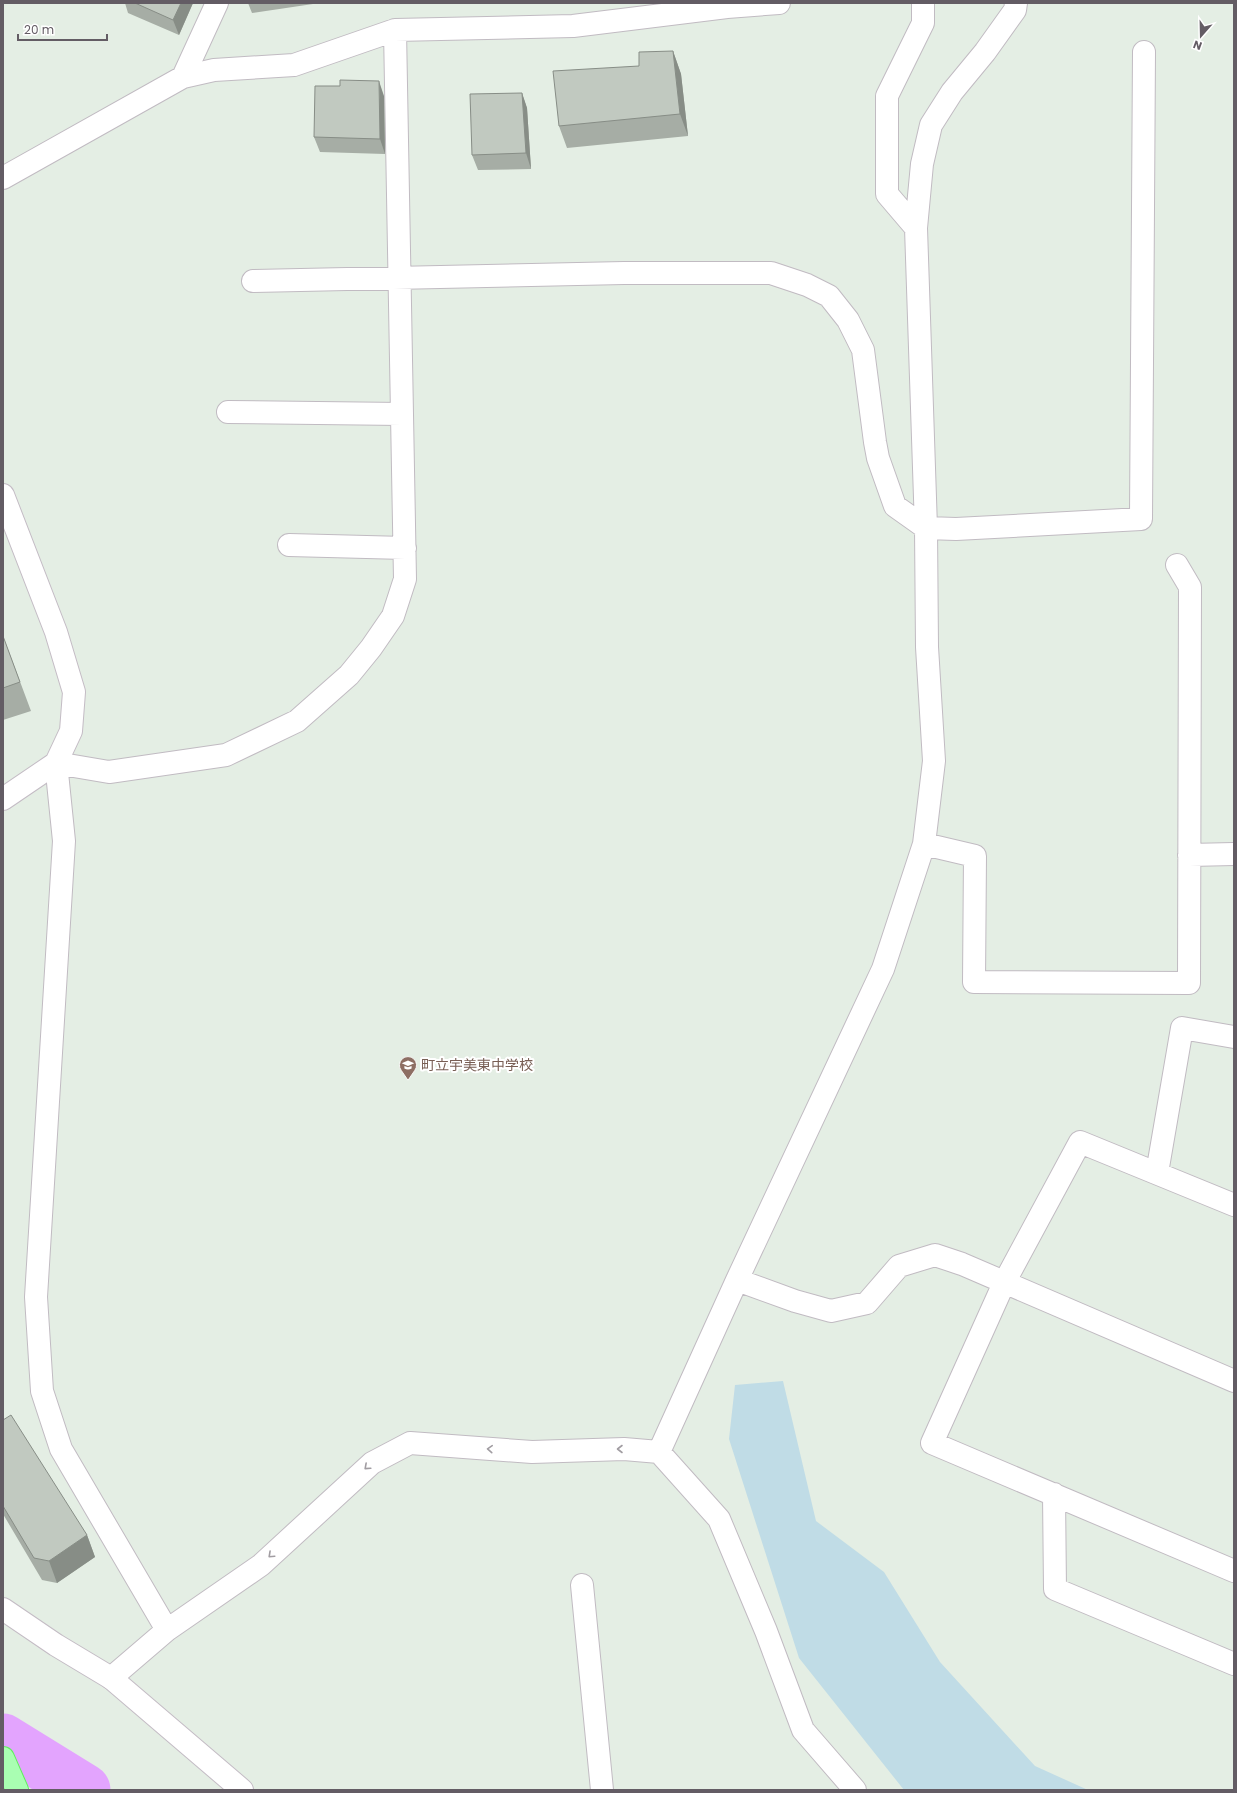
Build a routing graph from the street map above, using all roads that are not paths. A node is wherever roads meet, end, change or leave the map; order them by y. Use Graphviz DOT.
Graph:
graph roads {
  1 [pos="218,3"];
  2 [pos="778,3"];
  3 [pos="923,3"];
  4 [pos="1016,3"];
  5 [pos="395,30"];
  6 [pos="1144,52"];
  7 [pos="183,77"];
  8 [pos="3,178"];
  9 [pos="916,228"];
  10 [pos="400,278"];
  11 [pos="253,281"];
  12 [pos="228,412"];
  13 [pos="402,414"];
  14 [pos="3,495"];
  15 [pos="926,528"];
  16 [pos="289,545"];
  17 [pos="405,548"];
  18 [pos="1177,565"];
  19 [pos="56,763"];
  20 [pos="3,799"];
  21 [pos="924,844"];
  22 [pos="1234,854"];
  23 [pos="1189,855"];
  24 [pos="1234,1037"];
  25 [pos="1157,1173"];
  26 [pos="1234,1205"];
  27 [pos="737,1280"];
  28 [pos="1004,1283"];
  29 [pos="1234,1382"];
  30 [pos="659,1452"];
  31 [pos="1054,1494"];
  32 [pos="1234,1571"];
  33 [pos="582,1585"];
  34 [pos="3,1609"];
  35 [pos="168,1630"];
  36 [pos="1234,1664"];
  37 [pos="111,1678"];
  38 [pos="3,1758"];
  39 [pos="17,1790"];
  40 [pos="242,1790"];
  41 [pos="602,1790"];
  42 [pos="855,1790"];
  1 -- 7 [label="street"];
  2 -- 5 [label="street"];
  3 -- 9 [label="street"];
  4 -- 9 [label="street"];
  5 -- 7 [label="street"];
  5 -- 10 [label="street"];
  6 -- 15 [label="street"];
  7 -- 8 [label="street"];
  9 -- 15 [label="street"];
  10 -- 11 [label="street"];
  10 -- 13 [label="street"];
  10 -- 15 [label="street"];
  12 -- 13 [label="street"];
  13 -- 17 [label="street"];
  14 -- 19 [label="street"];
  15 -- 21 [label="street"];
  16 -- 17 [label="street"];
  17 -- 19 [label="street"];
  18 -- 23 [label="street"];
  19 -- 20 [label="street"];
  19 -- 35 [label="street"];
  21 -- 23 [label="street"];
  21 -- 27 [label="street"];
  22 -- 23 [label="street"];
  24 -- 25 [label="street"];
  25 -- 26 [label="street"];
  25 -- 28 [label="street"];
  27 -- 28 [label="street"];
  27 -- 30 [label="street"];
  28 -- 29 [label="street"];
  28 -- 31 [label="street"];
  30 -- 35 [label="street, one-way"];
  30 -- 42 [label="street"];
  31 -- 32 [label="street"];
  31 -- 36 [label="street"];
  33 -- 41 [label="street"];
  34 -- 37 [label="street"];
  35 -- 37 [label="street"];
  37 -- 40 [label="street"];
  38 -- 39 [label="main road"];
}
